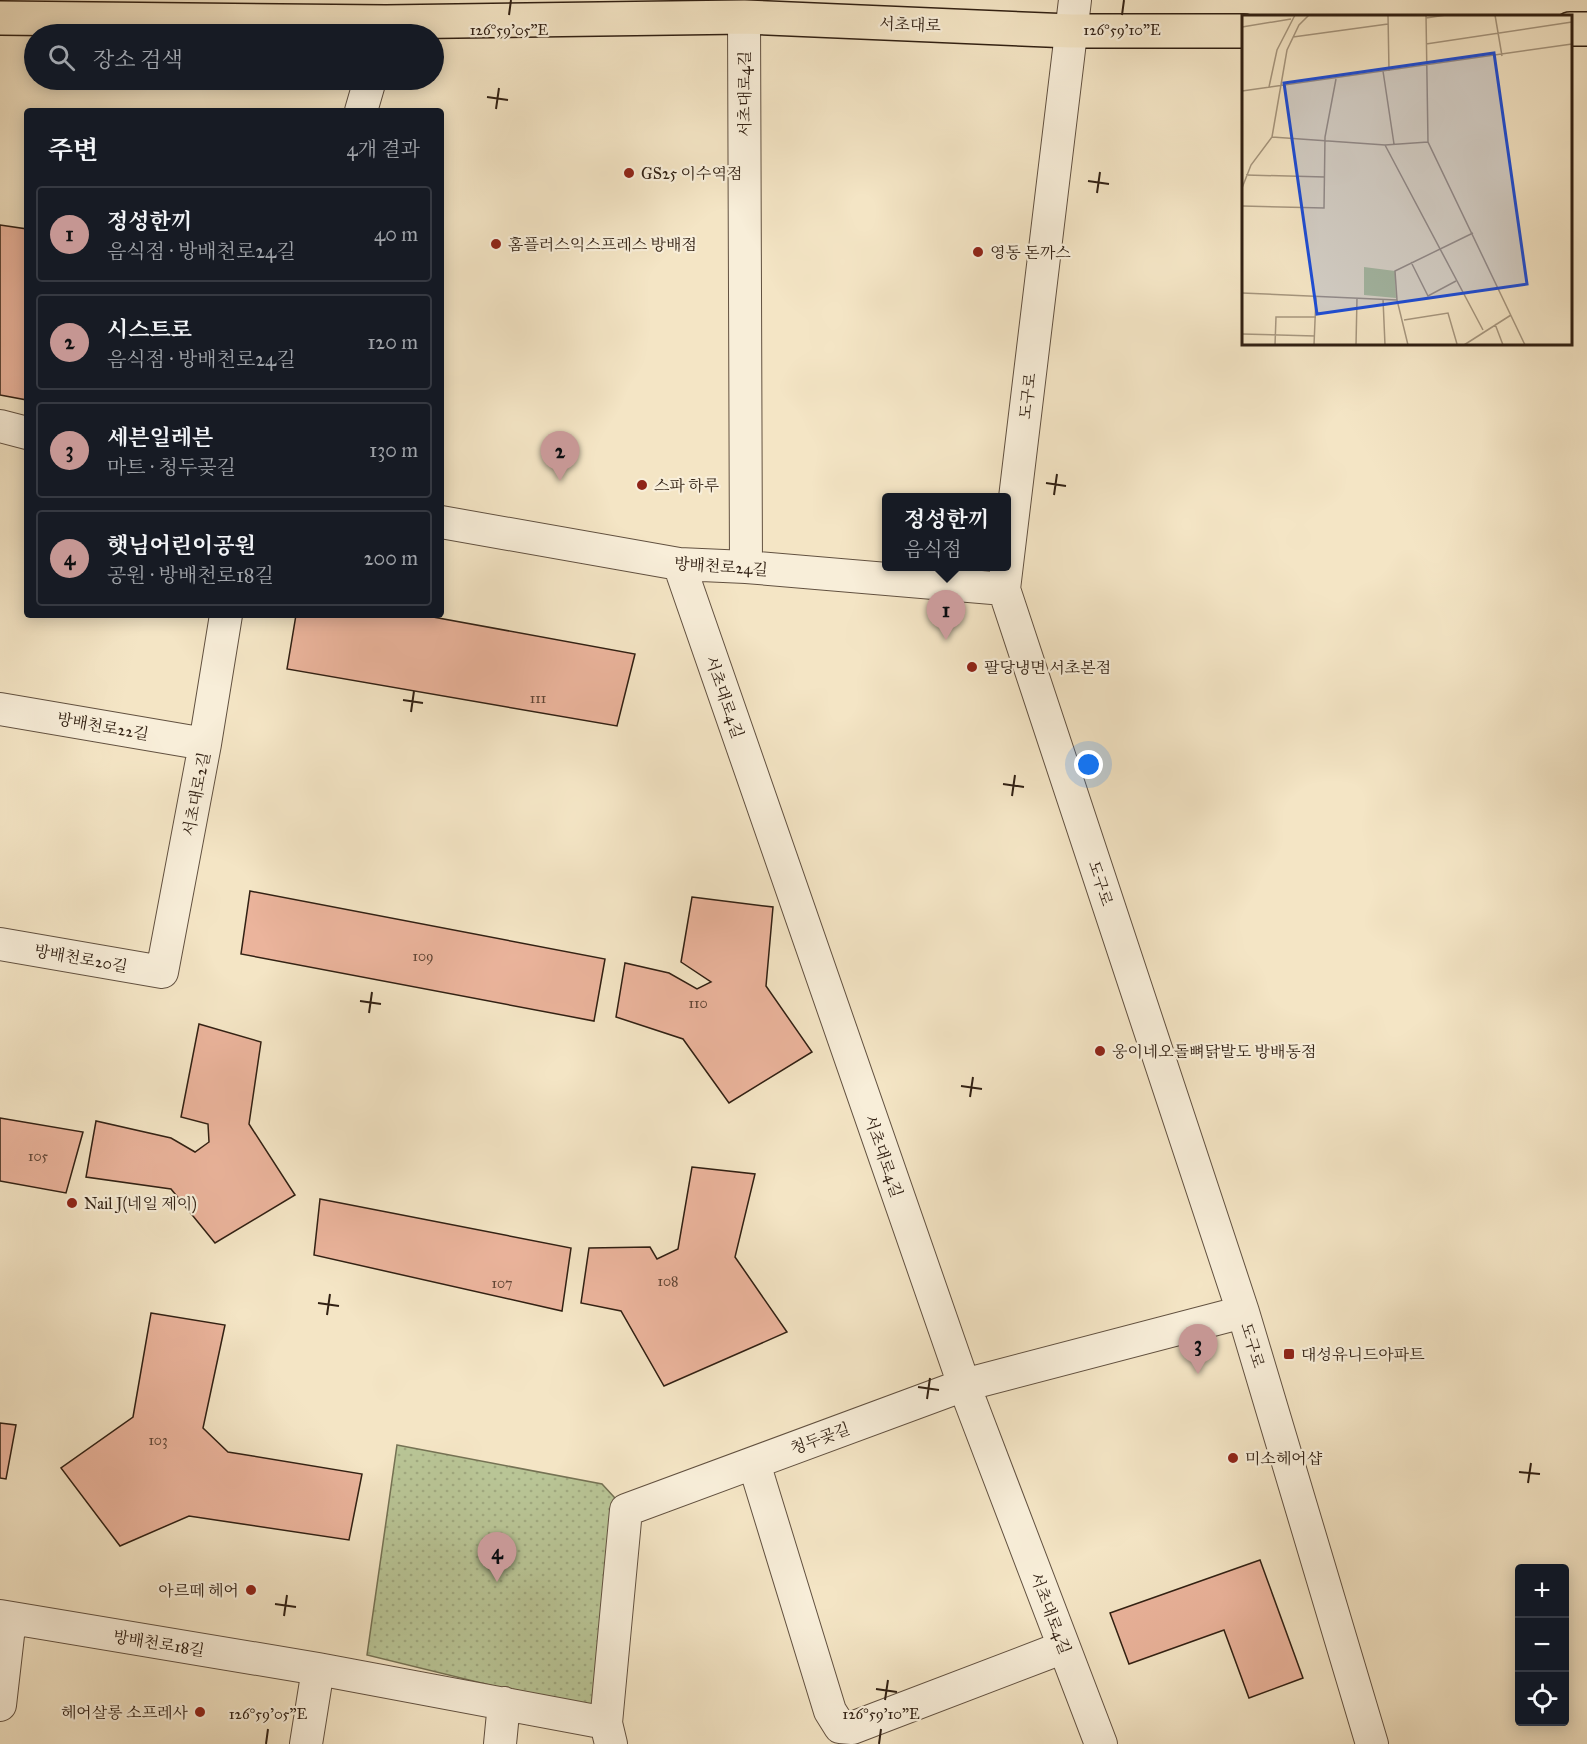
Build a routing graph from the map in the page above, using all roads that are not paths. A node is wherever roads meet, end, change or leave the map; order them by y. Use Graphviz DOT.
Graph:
graph roads {
  1 [pos="787,10"];
  2 [pos="1073,16"];
  3 [pos="0,18"];
  4 [pos="744,18"];
  5 [pos="230,24"];
  6 [pos="444,26"];
  7 [pos="1587,29"];
  8 [pos="1572,30"];
  9 [pos="1242,31"];
  10 [pos="366,90"];
  11 [pos="362,108"];
  12 [pos="0,426"];
  13 [pos="24,432"];
  14 [pos="444,523"];
  15 [pos="1011,531"];
  16 [pos="679,564"];
  17 [pos="747,567"];
  18 [pos="1006,571"];
  19 [pos="1004,589"];
  20 [pos="226,618"];
  21 [pos="0,709"];
  22 [pos="205,744"];
  23 [pos="0,944"];
  24 [pos="162,972"];
  25 [pos="1243,1312"];
  26 [pos="964,1385"];
  27 [pos="754,1463"];
  28 [pos="5,1617"];
  29 [pos="1064,1647"];
  30 [pos="318,1669"];
  31 [pos="504,1703"];
  32 [pos="0,1705"];
  33 [pos="608,1733"];
  34 [pos="306,1744"];
  35 [pos="500,1744"];
  36 [pos="1101,1744"];
  37 [pos="1372,1744"];
  1 -- 2 [label="main road, 서초대로"];
  1 -- 4 [label="main road, 서초대로"];
  2 -- 9 [label="main road, 서초대로"];
  2 -- 15 [label="street, 도구로"];
  3 -- 5 [label="main road, 서초대로"];
  4 -- 6 [label="main road, 서초대로"];
  4 -- 17 [label="street, 서초대로4길"];
  7 -- 8 [label="main road"];
  10 -- 11 [label="street"];
  12 -- 13 [label="street"];
  14 -- 16 [label="street, 방배천로24길"];
  16 -- 17 [label="street, 방배천로24길"];
  16 -- 26 [label="street, 서초대로4길"];
  17 -- 19 [label="street, 방배천로24길"];
  18 -- 19 [label="street, 도구로"];
  19 -- 25 [label="street, 도구로"];
  20 -- 22 [label="street, 서초대로2길"];
  21 -- 22 [label="street, 방배천로22길"];
  22 -- 24 [label="street, 서초대로2길"];
  23 -- 24 [label="street, 방배천로20길"];
  25 -- 26 [label="street, 청두곶길"];
  25 -- 37 [label="street, 도구로"];
  26 -- 27 [label="street, 청두곶길"];
  26 -- 29 [label="street, 서초대로4길"];
  27 -- 29 [label="street"];
  27 -- 33 [label="street, 청두곶길"];
  28 -- 30 [label="street, 방배천로18길"];
  28 -- 32 [label="street"];
  29 -- 36 [label="street, 서초대로4길"];
  30 -- 31 [label="street, 방배천로18길"];
  30 -- 34 [label="street"];
  31 -- 33 [label="street, 방배천로18길"];
  31 -- 35 [label="street"];
}
